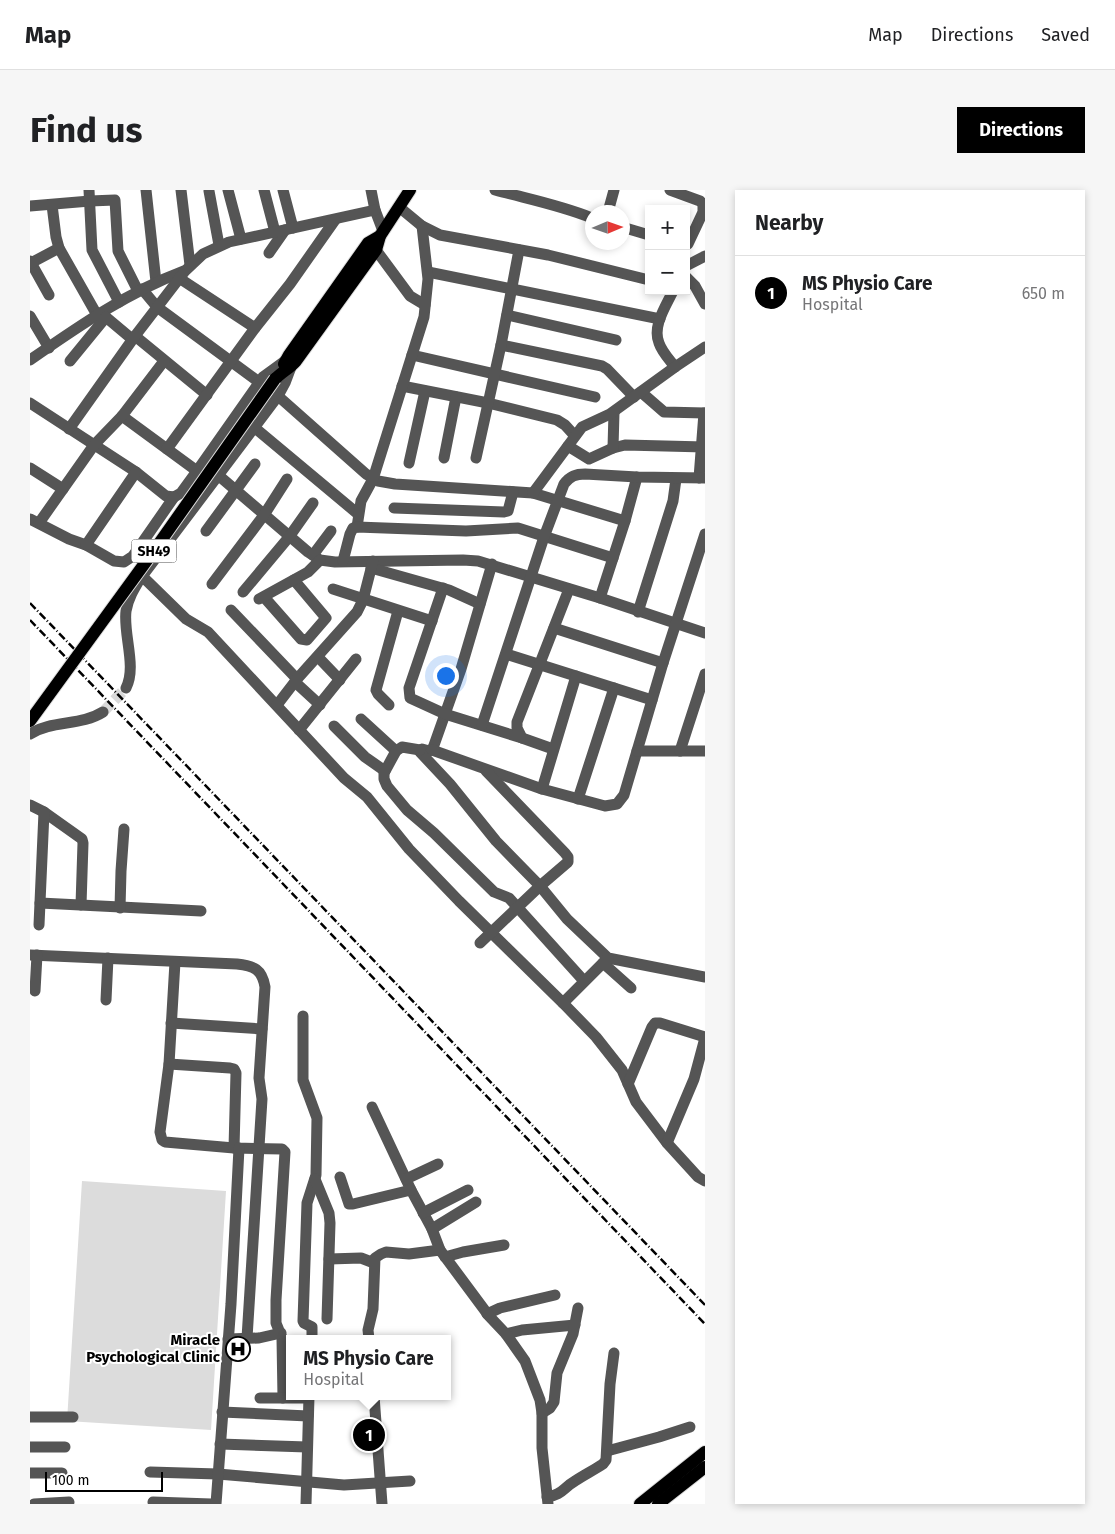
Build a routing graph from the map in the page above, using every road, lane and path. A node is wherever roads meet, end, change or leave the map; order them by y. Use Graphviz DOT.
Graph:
graph roads {
  1 [pos="146,190"];
  2 [pos="181,190"];
  3 [pos="228,190"];
  4 [pos="264,190"];
  5 [pos="283,190"];
  6 [pos="371,190"];
  7 [pos="410,190"];
  8 [pos="495,190"];
  9 [pos="614,190"];
  10 [pos="670,190"];
  11 [pos="208,191"];
  12 [pos="89,195"];
  13 [pos="52,205"];
  14 [pos="610,205"];
  15 [pos="30,206"];
  16 [pos="399,207"];
  17 [pos="374,210"];
  18 [pos="704,212"];
  19 [pos="585,215"];
  20 [pos="335,220"];
  21 [pos="422,226"];
  22 [pos="630,229"];
  23 [pos="284,230"];
  24 [pos="382,233"];
  25 [pos="645,234"];
  26 [pos="690,238"];
  27 [pos="241,239"];
  28 [pos="219,246"];
  29 [pos="690,246"];
  30 [pos="59,248"];
  31 [pos="376,250"];
  32 [pos="519,250"];
  33 [pos="269,253"];
  34 [pos="703,257"];
  35 [pos="30,262"];
  36 [pos="690,264"];
  37 [pos="185,271"];
  38 [pos="428,272"];
  39 [pos="645,279"];
  40 [pos="690,281"];
  41 [pos="156,282"];
  42 [pos="512,288"];
  43 [pos="140,290"];
  44 [pos="50,295"];
  45 [pos="671,295"];
  46 [pos="119,302"];
  47 [pos="705,304"];
  48 [pos="425,305"];
  49 [pos="157,307"];
  50 [pos="101,315"];
  51 [pos="507,315"];
  52 [pos="30,316"];
  53 [pos="660,319"];
  54 [pos="255,328"];
  55 [pos="134,337"];
  56 [pos="616,340"];
  57 [pos="501,345"];
  58 [pos="705,347"];
  59 [pos="49,348"];
  60 [pos="412,355"];
  61 [pos="30,360"];
  62 [pos="70,361"];
  63 [pos="164,361"];
  64 [pos="230,362"];
  65 [pos="675,366"];
  66 [pos="283,370"];
  67 [pos="495,375"];
  68 [pos="259,382"];
  69 [pos="402,386"];
  70 [pos="425,390"];
  71 [pos="638,394"];
  72 [pos="207,395"];
  73 [pos="278,396"];
  74 [pos="456,397"];
  75 [pos="594,397"];
  76 [pos="30,402"];
  77 [pos="488,403"];
  78 [pos="614,412"];
  79 [pos="704,413"];
  80 [pos="122,416"];
  81 [pos="255,428"];
  82 [pos="69,429"];
  83 [pos="575,436"];
  84 [pos="94,445"];
  85 [pos="568,446"];
  86 [pos="703,447"];
  87 [pos="613,448"];
  88 [pos="167,449"];
  89 [pos="444,458"];
  90 [pos="476,458"];
  91 [pos="409,463"];
  92 [pos="255,464"];
  93 [pos="30,468"];
  94 [pos="197,471"];
  95 [pos="136,472"];
  96 [pos="218,475"];
  97 [pos="637,477"];
  98 [pos="702,478"];
  99 [pos="287,479"];
  100 [pos="373,479"];
  101 [pos="676,479"];
  102 [pos="63,489"];
  103 [pos="236,490"];
  104 [pos="513,492"];
  105 [pos="533,493"];
  106 [pos="174,497"];
  107 [pos="557,501"];
  108 [pos="313,503"];
  109 [pos="394,508"];
  110 [pos="358,514"];
  111 [pos="264,515"];
  112 [pos="34,521"];
  113 [pos="625,521"];
  114 [pos="357,527"];
  115 [pos="206,531"];
  116 [pos="331,531"];
  117 [pos="705,534"];
  118 [pos="289,537"];
  119 [pos="544,537"];
  120 [pos="86,545"];
  121 [pos="316,557"];
  122 [pos="613,558"];
  123 [pos="414,560"];
  124 [pos="343,561"];
  125 [pos="372,564"];
  126 [pos="492,564"];
  127 [pos="142,576"];
  128 [pos="531,577"];
  129 [pos="410,579"];
  130 [pos="294,580"];
  131 [pos="212,584"];
  132 [pos="443,588"];
  133 [pos="333,589"];
  134 [pos="569,589"];
  135 [pos="243,592"];
  136 [pos="600,598"];
  137 [pos="363,600"];
  138 [pos="480,604"];
  139 [pos="231,610"];
  140 [pos="398,611"];
  141 [pos="638,612"];
  142 [pos="432,621"];
  143 [pos="676,624"];
  144 [pos="554,628"];
  145 [pos="705,633"];
  146 [pos="506,654"];
  147 [pos="318,657"];
  148 [pos="356,659"];
  149 [pos="663,663"];
  150 [pos="540,665"];
  151 [pos="576,676"];
  152 [pos="705,676"];
  153 [pos="340,680"];
  154 [pos="296,681"];
  155 [pos="126,688"];
  156 [pos="614,688"];
  157 [pos="652,700"];
  158 [pos="320,705"];
  159 [pos="277,706"];
  160 [pos="389,706"];
  161 [pos="103,712"];
  162 [pos="445,714"];
  163 [pos="361,719"];
  164 [pos="30,721"];
  165 [pos="482,725"];
  166 [pos="334,726"];
  167 [pos="299,730"];
  168 [pos="30,734"];
  169 [pos="522,738"];
  170 [pos="426,750"];
  171 [pos="553,750"];
  172 [pos="396,751"];
  173 [pos="680,751"];
  174 [pos="705,751"];
  175 [pos="637,752"];
  176 [pos="484,769"];
  177 [pos="386,771"];
  178 [pos="542,789"];
  179 [pos="578,799"];
  180 [pos="30,805"];
  181 [pos="44,812"];
  182 [pos="124,829"];
  183 [pos="540,886"];
  184 [pos="40,903"];
  185 [pos="81,905"];
  186 [pos="517,907"];
  187 [pos="120,908"];
  188 [pos="201,911"];
  189 [pos="39,925"];
  190 [pos="492,931"];
  191 [pos="480,943"];
  192 [pos="33,955"];
  193 [pos="108,958"];
  194 [pos="605,961"];
  195 [pos="175,962"];
  196 [pos="705,978"];
  197 [pos="584,981"];
  198 [pos="631,988"];
  199 [pos="35,991"];
  200 [pos="106,1000"];
  201 [pos="563,1003"];
  202 [pos="303,1016"];
  203 [pos="171,1023"];
  204 [pos="262,1029"];
  205 [pos="705,1038"];
  206 [pos="168,1064"];
  207 [pos="628,1084"];
  208 [pos="372,1107"];
  209 [pos="667,1143"];
  210 [pos="236,1148"];
  211 [pos="258,1148"];
  212 [pos="438,1164"];
  213 [pos="340,1176"];
  214 [pos="704,1178"];
  215 [pos="315,1179"];
  216 [pos="409,1185"];
  217 [pos="468,1190"];
  218 [pos="476,1202"];
  219 [pos="423,1213"];
  220 [pos="432,1229"];
  221 [pos="504,1245"];
  222 [pos="443,1253"];
  223 [pos="329,1259"];
  224 [pos="374,1263"];
  225 [pos="555,1295"];
  226 [pos="578,1308"];
  227 [pos="487,1314"];
  228 [pos="327,1319"];
  229 [pos="575,1325"];
  230 [pos="281,1333"];
  231 [pos="506,1334"];
  232 [pos="312,1335"];
  233 [pos="369,1335"];
  234 [pos="247,1338"];
  235 [pos="228,1339"];
  236 [pos="614,1353"];
  237 [pos="260,1398"];
  238 [pos="283,1398"];
  239 [pos="286,1398"];
  240 [pos="309,1400"];
  241 [pos="374,1400"];
  242 [pos="222,1412"];
  243 [pos="542,1413"];
  244 [pos="308,1416"];
  245 [pos="30,1417"];
  246 [pos="73,1417"];
  247 [pos="690,1426"];
  248 [pos="220,1444"];
  249 [pos="30,1447"];
  250 [pos="64,1447"];
  251 [pos="307,1447"];
  252 [pos="607,1451"];
  253 [pos="705,1452"];
  254 [pos="705,1467"];
  255 [pos="150,1472"];
  256 [pos="30,1473"];
  257 [pos="62,1473"];
  258 [pos="218,1474"];
  259 [pos="306,1480"];
  260 [pos="410,1481"];
  261 [pos="380,1483"];
  262 [pos="547,1501"];
  263 [pos="69,1502"];
  264 [pos="153,1502"];
  265 [pos="34,1504"];
  266 [pos="211,1504"];
  267 [pos="216,1504"];
  268 [pos="306,1504"];
  269 [pos="382,1504"];
  270 [pos="640,1504"];
  271 [pos="658,1504"];
  1 -- 41 [label="street"];
  2 -- 37 [label="street"];
  3 -- 27 [label="street"];
  4 -- 23 [label="street"];
  5 -- 23 [label="street"];
  6 -- 17 [label="street"];
  7 -- 16 [label="main road, SH49"];
  8 -- 19 [label="street"];
  9 -- 14 [label="street"];
  10 -- 18 [label="street"];
  11 -- 28 [label="street"];
  12 -- 13 [label="street"];
  12 -- 43 [label="street"];
  12 -- 46 [label="street"];
  13 -- 15 [label="street"];
  13 -- 30 [label="street"];
  16 -- 21 [label="street"];
  16 -- 24 [label="main road, SH49"];
  17 -- 20 [label="street"];
  17 -- 24 [label="street"];
  18 -- 26 [label="street"];
  20 -- 23 [label="street"];
  20 -- 54 [label="street"];
  21 -- 32 [label="street"];
  21 -- 38 [label="street"];
  22 -- 25 [label="street"];
  23 -- 27 [label="street"];
  23 -- 33 [label="street"];
  24 -- 31 [label="main road, SH49"];
  24 -- 66 [label="main road, SH49"];
  27 -- 28 [label="street"];
  28 -- 37 [label="street"];
  29 -- 34 [label="street"];
  30 -- 35 [label="street"];
  30 -- 50 [label="street"];
  31 -- 48 [label="street"];
  31 -- 66 [label="main road, SH49"];
  32 -- 39 [label="street"];
  32 -- 42 [label="street"];
  34 -- 36 [label="street"];
  35 -- 44 [label="street"];
  37 -- 41 [label="street"];
  37 -- 49 [label="street"];
  37 -- 54 [label="street"];
  38 -- 42 [label="street"];
  38 -- 48 [label="street"];
  40 -- 47 [label="street"];
  41 -- 43 [label="street"];
  42 -- 51 [label="street"];
  42 -- 53 [label="street"];
  43 -- 46 [label="street"];
  43 -- 49 [label="street"];
  45 -- 53 [label="street"];
  46 -- 50 [label="street"];
  48 -- 60 [label="street"];
  49 -- 55 [label="street"];
  49 -- 64 [label="street"];
  50 -- 55 [label="street"];
  50 -- 59 [label="street"];
  50 -- 62 [label="street"];
  51 -- 56 [label="street"];
  51 -- 57 [label="street"];
  52 -- 59 [label="street"];
  53 -- 65 [label="street"];
  54 -- 64 [label="street"];
  55 -- 63 [label="street"];
  55 -- 82 [label="street"];
  57 -- 67 [label="street"];
  57 -- 71 [label="street"];
  58 -- 65 [label="street"];
  59 -- 61 [label="street"];
  60 -- 67 [label="street"];
  60 -- 69 [label="street"];
  63 -- 72 [label="street"];
  63 -- 80 [label="street"];
  64 -- 68 [label="street"];
  64 -- 72 [label="street"];
  65 -- 71 [label="street"];
  66 -- 68 [label="street"];
  66 -- 73 [label="street"];
  66 -- 164 [label="main road, SH49, bridge"];
  67 -- 75 [label="street"];
  67 -- 77 [label="street"];
  68 -- 94 [label="street"];
  69 -- 70 [label="street"];
  69 -- 100 [label="street"];
  70 -- 74 [label="street"];
  70 -- 91 [label="street"];
  71 -- 78 [label="street"];
  71 -- 79 [label="street"];
  72 -- 88 [label="street"];
  73 -- 81 [label="street"];
  73 -- 100 [label="street"];
  74 -- 77 [label="street"];
  74 -- 89 [label="street"];
  76 -- 82 [label="street"];
  77 -- 83 [label="street"];
  77 -- 90 [label="street"];
  78 -- 83 [label="street"];
  78 -- 87 [label="street"];
  79 -- 86 [label="street"];
  80 -- 84 [label="street"];
  80 -- 88 [label="street"];
  81 -- 96 [label="street"];
  81 -- 110 [label="street"];
  82 -- 84 [label="street"];
  83 -- 85 [label="street"];
  84 -- 95 [label="street"];
  84 -- 102 [label="street"];
  85 -- 87 [label="street"];
  85 -- 105 [label="street"];
  86 -- 87 [label="street"];
  86 -- 98 [label="street"];
  88 -- 94 [label="street"];
  92 -- 103 [label="street"];
  93 -- 102 [label="street"];
  94 -- 106 [label="street"];
  95 -- 106 [label="street"];
  95 -- 120 [label="street"];
  96 -- 103 [label="street"];
  96 -- 127 [label="street"];
  97 -- 101 [label="street"];
  97 -- 107 [label="street"];
  97 -- 113 [label="street"];
  98 -- 101 [label="street"];
  99 -- 111 [label="street"];
  100 -- 104 [label="street"];
  100 -- 110 [label="street"];
  101 -- 141 [label="street"];
  102 -- 112 [label="street"];
  103 -- 111 [label="street"];
  103 -- 115 [label="street"];
  104 -- 105 [label="street"];
  104 -- 109 [label="street"];
  105 -- 107 [label="street"];
  106 -- 120 [label="street"];
  107 -- 113 [label="street"];
  107 -- 119 [label="street"];
  108 -- 118 [label="street"];
  110 -- 114 [label="street"];
  111 -- 118 [label="street"];
  111 -- 131 [label="street"];
  112 -- 120 [label="street"];
  113 -- 122 [label="street"];
  114 -- 119 [label="street"];
  114 -- 124 [label="street"];
  116 -- 121 [label="street"];
  117 -- 143 [label="street"];
  118 -- 121 [label="street"];
  118 -- 135 [label="street"];
  119 -- 122 [label="street"];
  119 -- 128 [label="street"];
  121 -- 124 [label="street"];
  121 -- 130 [label="street"];
  122 -- 136 [label="street"];
  123 -- 125 [label="street"];
  123 -- 126 [label="street"];
  123 -- 129 [label="street"];
  124 -- 125 [label="street"];
  125 -- 129 [label="street"];
  125 -- 137 [label="street"];
  126 -- 128 [label="street"];
  126 -- 138 [label="street"];
  127 -- 155 [label="street"];
  127 -- 159 [label="street"];
  128 -- 134 [label="street"];
  128 -- 146 [label="street"];
  129 -- 132 [label="street"];
  130 -- 130 [label="street"];
  132 -- 138 [label="street"];
  132 -- 142 [label="street"];
  133 -- 137 [label="street"];
  134 -- 136 [label="street"];
  134 -- 144 [label="street"];
  136 -- 141 [label="street"];
  137 -- 140 [label="street"];
  137 -- 147 [label="street"];
  138 -- 162 [label="street"];
  139 -- 154 [label="street"];
  140 -- 142 [label="street"];
  140 -- 160 [label="street"];
  141 -- 143 [label="street"];
  142 -- 162 [label="street"];
  143 -- 145 [label="street"];
  143 -- 149 [label="street"];
  144 -- 149 [label="street"];
  144 -- 150 [label="street"];
  146 -- 150 [label="street"];
  146 -- 165 [label="street"];
  147 -- 153 [label="street"];
  147 -- 154 [label="street"];
  148 -- 153 [label="street"];
  149 -- 157 [label="street"];
  150 -- 151 [label="street"];
  150 -- 169 [label="street"];
  151 -- 156 [label="street"];
  151 -- 171 [label="street"];
  152 -- 173 [label="street"];
  153 -- 158 [label="street"];
  154 -- 158 [label="street"];
  154 -- 159 [label="street"];
  156 -- 157 [label="street"];
  156 -- 179 [label="street"];
  157 -- 175 [label="street"];
  158 -- 167 [label="street"];
  159 -- 167 [label="street"];
  161 -- 168 [label="street"];
  162 -- 165 [label="street"];
  162 -- 170 [label="street"];
  163 -- 172 [label="street"];
  165 -- 169 [label="street"];
  166 -- 177 [label="street"];
  167 -- 190 [label="street"];
  169 -- 171 [label="street"];
  170 -- 172 [label="street"];
  170 -- 176 [label="street"];
  170 -- 183 [label="street"];
  171 -- 178 [label="street"];
  172 -- 177 [label="street"];
  173 -- 174 [label="street"];
  173 -- 175 [label="street"];
  175 -- 179 [label="street"];
  176 -- 178 [label="street"];
  176 -- 183 [label="street"];
  177 -- 186 [label="street"];
  178 -- 179 [label="street"];
  180 -- 181 [label="street"];
  181 -- 184 [label="street"];
  181 -- 185 [label="street"];
  182 -- 187 [label="street"];
  183 -- 186 [label="street"];
  183 -- 194 [label="street"];
  184 -- 185 [label="street"];
  184 -- 189 [label="street"];
  185 -- 187 [label="street"];
  186 -- 190 [label="street"];
  186 -- 197 [label="street"];
  187 -- 188 [label="street"];
  190 -- 191 [label="street"];
  190 -- 201 [label="street"];
  192 -- 193 [label="street"];
  192 -- 199 [label="street"];
  193 -- 195 [label="street"];
  193 -- 200 [label="street"];
  194 -- 196 [label="street"];
  194 -- 197 [label="street"];
  194 -- 198 [label="street"];
  195 -- 203 [label="street"];
  195 -- 204 [label="street"];
  197 -- 201 [label="street"];
  201 -- 207 [label="street"];
  202 -- 215 [label="street"];
  203 -- 204 [label="street"];
  203 -- 206 [label="street"];
  204 -- 211 [label="street"];
  205 -- 207 [label="street"];
  205 -- 209 [label="street"];
  206 -- 210 [label="street"];
  206 -- 210 [label="street"];
  207 -- 209 [label="street"];
  208 -- 216 [label="street"];
  209 -- 214 [label="street"];
  210 -- 211 [label="street"];
  210 -- 235 [label="street"];
  211 -- 230 [label="street"];
  211 -- 234 [label="street"];
  212 -- 216 [label="street"];
  213 -- 216 [label="street"];
  215 -- 223 [label="street"];
  215 -- 232 [label="street"];
  216 -- 219 [label="street"];
  217 -- 219 [label="street"];
  218 -- 220 [label="street"];
  219 -- 220 [label="street"];
  220 -- 222 [label="street"];
  221 -- 222 [label="street"];
  222 -- 224 [label="street"];
  222 -- 227 [label="street"];
  223 -- 224 [label="street"];
  223 -- 228 [label="street"];
  224 -- 233 [label="street"];
  225 -- 227 [label="street"];
  226 -- 229 [label="street"];
  227 -- 231 [label="street"];
  229 -- 231 [label="street"];
  229 -- 243 [label="street"];
  230 -- 234 [label="street"];
  230 -- 238 [label="street"];
  231 -- 243 [label="street"];
  234 -- 235 [label="street"];
  235 -- 242 [label="street"];
  236 -- 252 [label="street"];
  237 -- 238 [label="street"];
  238 -- 239 [label="street"];
  240 -- 244 [label="street"];
  241 -- 261 [label="street"];
  242 -- 244 [label="street"];
  242 -- 248 [label="street"];
  243 -- 262 [label="street"];
  244 -- 251 [label="street"];
  245 -- 246 [label="street"];
  247 -- 252 [label="street"];
  248 -- 251 [label="street"];
  248 -- 258 [label="street"];
  249 -- 250 [label="street"];
  251 -- 259 [label="street"];
  252 -- 262 [label="street"];
  253 -- 270 [label="main road"];
  254 -- 271 [label="main road"];
  255 -- 258 [label="street"];
  256 -- 257 [label="street"];
  258 -- 259 [label="street"];
  258 -- 267 [label="street"];
  259 -- 261 [label="street"];
  259 -- 268 [label="street"];
  260 -- 261 [label="street"];
  261 -- 269 [label="street"];
  263 -- 265 [label="street"];
  264 -- 266 [label="street"];
}
